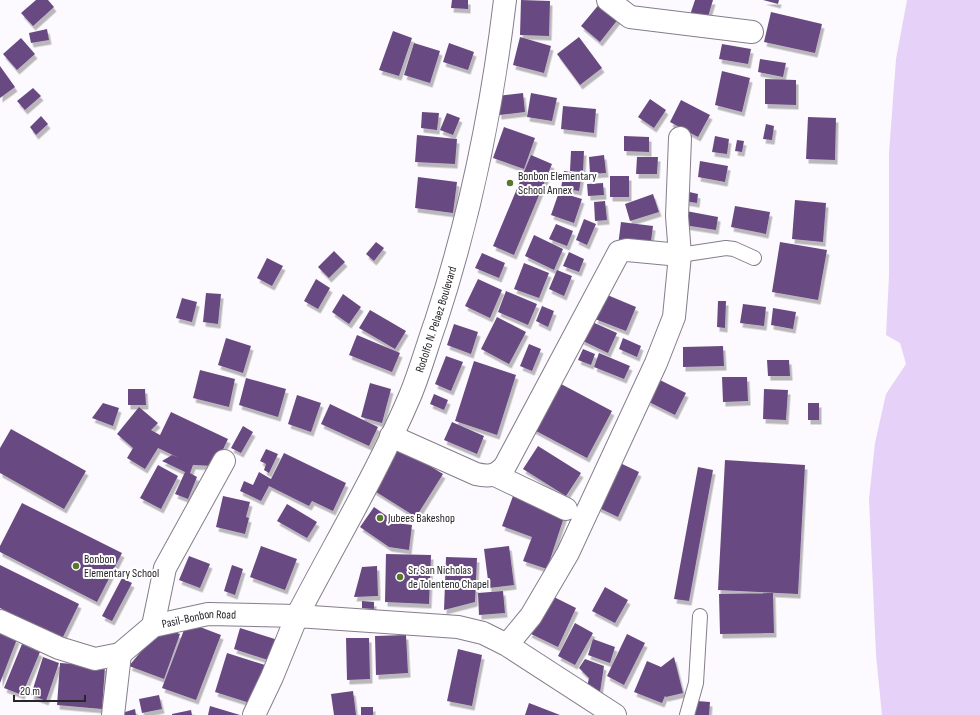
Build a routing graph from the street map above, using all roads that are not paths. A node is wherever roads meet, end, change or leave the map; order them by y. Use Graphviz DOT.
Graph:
graph roads {
  1 [pos="505,0"];
  2 [pos="608,0"];
  3 [pos="752,32"];
  4 [pos="680,138"];
  5 [pos="680,255"];
  6 [pos="754,258"];
  7 [pos="391,436"];
  8 [pos="224,461"];
  9 [pos="495,475"];
  10 [pos="566,509"];
  11 [pos="297,616"];
  12 [pos="700,616"];
  13 [pos="0,621"];
  14 [pos="153,626"];
  15 [pos="507,645"];
  16 [pos="120,654"];
  17 [pos="113,715"];
  18 [pos="254,715"];
  19 [pos="615,715"];
  20 [pos="687,715"];
  1 -- 7 [label="street, Rodolfo N. Pelaez Boulevard"];
  2 -- 3 [label="street"];
  4 -- 5 [label="street"];
  5 -- 6 [label="lane"];
  5 -- 9 [label="street"];
  5 -- 15 [label="street"];
  7 -- 9 [label="street"];
  7 -- 11 [label="street, Rodolfo N. Pelaez Boulevard"];
  8 -- 14 [label="street"];
  9 -- 10 [label="street"];
  11 -- 14 [label="street, Pasil-Bonbon Road"];
  11 -- 15 [label="street, Pasil-Bonbon Road"];
  11 -- 18 [label="street, Rodolfo N. Pelaez Boulevard"];
  12 -- 20 [label="lane"];
  13 -- 16 [label="street, Pasil-Bonbon Road"];
  14 -- 16 [label="street, Pasil-Bonbon Road"];
  15 -- 19 [label="street, Pasil-Bonbon Road"];
  16 -- 17 [label="street"];
}
